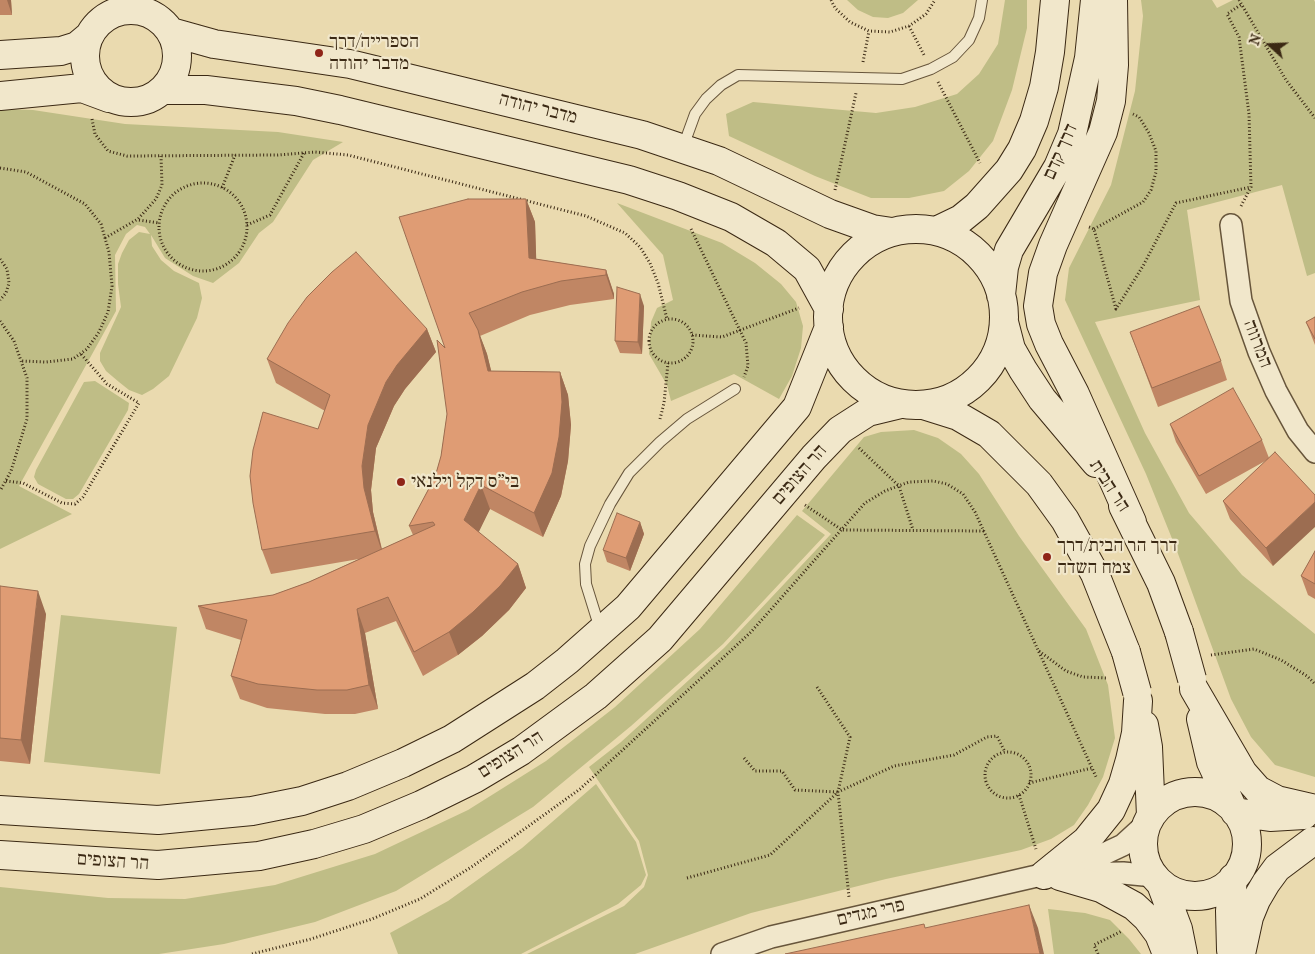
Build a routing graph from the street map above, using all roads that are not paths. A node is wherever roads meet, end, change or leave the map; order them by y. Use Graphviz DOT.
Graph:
graph roads {
  1 [pos="982,0"];
  2 [pos="1055,0"];
  3 [pos="1095,0"];
  4 [pos="1113,0"];
  5 [pos="158,16"];
  6 [pos="102,19"];
  7 [pos="0,55"];
  8 [pos="163,90"];
  9 [pos="101,94"];
  10 [pos="0,96"];
  11 [pos="682,148"];
  12 [pos="1231,225"];
  13 [pos="936,231"];
  14 [pos="892,232"];
  15 [pos="1001,295"];
  16 [pos="827,311"];
  17 [pos="1004,322"];
  18 [pos="735,389"];
  19 [pos="912,405"];
  20 [pos="1315,452"];
  21 [pos="1132,522"];
  22 [pos="601,631"];
  23 [pos="1193,684"];
  24 [pos="1137,697"];
  25 [pos="1234,809"];
  26 [pos="1315,809"];
  27 [pos="0,810"];
  28 [pos="1315,813"];
  29 [pos="1149,820"];
  30 [pos="1314,841"];
  31 [pos="0,855"];
  32 [pos="1238,873"];
  33 [pos="1042,877"];
  34 [pos="1158,880"];
  35 [pos="722,954"];
  36 [pos="1168,954"];
  37 [pos="1183,954"];
  38 [pos="1231,954"];
  39 [pos="1241,954"];
  1 -- 11 [label="lane"];
  2 -- 13 [label="main road, דרך קדם"];
  3 -- 15 [label="main road, דרך קדם"];
  4 -- 21 [label="main road"];
  5 -- 6 [label="main road"];
  5 -- 8 [label="main road"];
  5 -- 11 [label="main road, מדבר יהודה"];
  6 -- 7 [label="main road"];
  6 -- 9 [label="main road"];
  8 -- 9 [label="main road"];
  8 -- 16 [label="main road"];
  9 -- 10 [label="main road"];
  11 -- 14 [label="main road, מדבר יהודה"];
  12 -- 20 [label="street, המרווה"];
  13 -- 14 [label="main road"];
  13 -- 15 [label="main road"];
  14 -- 16 [label="main road"];
  15 -- 17 [label="main road"];
  16 -- 19 [label="main road"];
  16 -- 22 [label="main road"];
  17 -- 19 [label="main road"];
  17 -- 21 [label="main road, הר הבית"];
  18 -- 22 [label="lane"];
  19 -- 24 [label="main road, bridge"];
  19 -- 31 [label="main road, הר הצופים"];
  21 -- 23 [label="main road, הר הבית, bridge"];
  22 -- 27 [label="main road"];
  23 -- 25 [label="main road, הר הבית"];
  23 -- 26 [label="main road"];
  24 -- 29 [label="main road"];
  24 -- 33 [label="main road"];
  25 -- 28 [label="main road"];
  25 -- 29 [label="main road"];
  25 -- 32 [label="main road"];
  29 -- 33 [label="street, פרי מגדים"];
  29 -- 34 [label="main road"];
  30 -- 32 [label="main road"];
  30 -- 39 [label="main road"];
  32 -- 34 [label="main road"];
  32 -- 38 [label="main road"];
  33 -- 34 [label="street, פרי מגדים"];
  33 -- 35 [label="street, פרי מגדים"];
  33 -- 36 [label="main road"];
  34 -- 37 [label="main road"];
}
